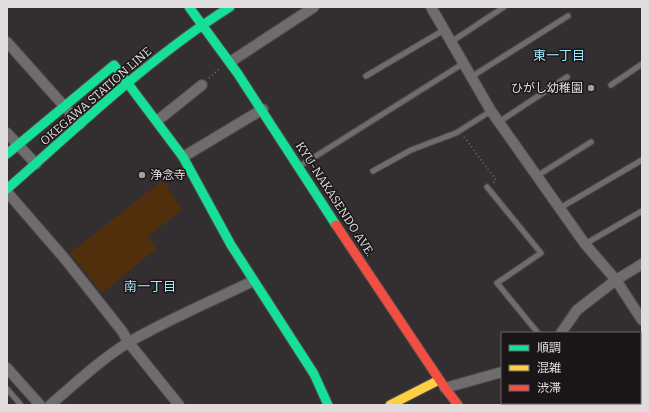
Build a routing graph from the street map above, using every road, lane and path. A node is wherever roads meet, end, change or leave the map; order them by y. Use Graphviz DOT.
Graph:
graph roads {
  1 [pos="189,7"];
  2 [pos="230,7"];
  3 [pos="314,7"];
  4 [pos="431,7"];
  5 [pos="504,7"];
  6 [pos="568,16"];
  7 [pos="203,24"];
  8 [pos="444,30"];
  9 [pos="451,42"];
  10 [pos="9,47"];
  11 [pos="229,61"];
  12 [pos="464,63"];
  13 [pos="642,64"];
  14 [pos="366,76"];
  15 [pos="471,77"];
  16 [pos="567,78"];
  17 [pos="128,82"];
  18 [pos="202,84"];
  19 [pos="611,85"];
  20 [pos="64,106"];
  21 [pos="263,109"];
  22 [pos="491,111"];
  23 [pos="157,121"];
  24 [pos="499,122"];
  25 [pos="80,124"];
  26 [pos="459,131"];
  27 [pos="7,133"];
  28 [pos="591,142"];
  29 [pos="17,144"];
  30 [pos="7,154"];
  31 [pos="183,157"];
  32 [pos="642,160"];
  33 [pos="36,164"];
  34 [pos="299,167"];
  35 [pos="373,171"];
  36 [pos="537,176"];
  37 [pos="488,187"];
  38 [pos="7,190"];
  39 [pos="560,208"];
  40 [pos="642,211"];
  41 [pos="585,244"];
  42 [pos="642,264"];
  43 [pos="616,280"];
  44 [pos="253,281"];
  45 [pos="642,320"];
  46 [pos="537,332"];
  47 [pos="562,332"];
  48 [pos="129,343"];
  49 [pos="7,368"];
  50 [pos="501,372"];
  51 [pos="439,380"];
  52 [pos="445,388"];
  53 [pos="7,389"];
  54 [pos="21,405"];
  55 [pos="40,405"];
  56 [pos="50,405"];
  57 [pos="179,405"];
  58 [pos="328,405"];
  59 [pos="390,405"];
  60 [pos="458,405"];
  1 -- 7 [label="main road, KYU-NAKASENDO AVE."];
  2 -- 7 [label="main road, OKEGAWA STATION LINE"];
  3 -- 11 [label="street"];
  4 -- 8 [label="street"];
  5 -- 9 [label="lane"];
  6 -- 15 [label="lane"];
  7 -- 11 [label="main road, KYU-NAKASENDO AVE."];
  7 -- 17 [label="main road, OKEGAWA STATION LINE"];
  8 -- 9 [label="street"];
  8 -- 14 [label="lane"];
  9 -- 12 [label="street"];
  10 -- 20 [label="street"];
  11 -- 18 [label="path"];
  11 -- 21 [label="main road, KYU-NAKASENDO AVE."];
  12 -- 15 [label="street"];
  12 -- 34 [label="lane"];
  13 -- 19 [label="lane"];
  15 -- 22 [label="street"];
  16 -- 24 [label="lane"];
  17 -- 20 [label="main road"];
  17 -- 23 [label="main road"];
  17 -- 25 [label="main road, OKEGAWA STATION LINE"];
  18 -- 23 [label="street"];
  20 -- 25 [label="street"];
  20 -- 29 [label="main road"];
  21 -- 31 [label="street"];
  21 -- 34 [label="main road, KYU-NAKASENDO AVE."];
  22 -- 24 [label="street"];
  22 -- 26 [label="lane"];
  23 -- 31 [label="main road"];
  24 -- 36 [label="street"];
  25 -- 33 [label="main road, OKEGAWA STATION LINE"];
  26 -- 35 [label="lane"];
  26 -- 37 [label="path"];
  27 -- 29 [label="street"];
  28 -- 36 [label="lane"];
  29 -- 30 [label="main road"];
  29 -- 33 [label="street"];
  31 -- 44 [label="main road"];
  32 -- 39 [label="lane"];
  33 -- 38 [label="main road, OKEGAWA STATION LINE"];
  34 -- 51 [label="main road, KYU-NAKASENDO AVE."];
  36 -- 39 [label="street"];
  37 -- 46 [label="lane"];
  38 -- 48 [label="street"];
  39 -- 41 [label="street"];
  40 -- 41 [label="lane"];
  41 -- 43 [label="street"];
  42 -- 43 [label="street"];
  43 -- 45 [label="street"];
  43 -- 47 [label="street"];
  44 -- 48 [label="street"];
  44 -- 58 [label="main road"];
  48 -- 56 [label="street"];
  48 -- 57 [label="street"];
  49 -- 55 [label="street"];
  50 -- 52 [label="street"];
  51 -- 52 [label="main road, KYU-NAKASENDO AVE."];
  51 -- 59 [label="main road"];
  52 -- 60 [label="main road, KYU-NAKASENDO AVE."];
  53 -- 54 [label="lane"];
}
